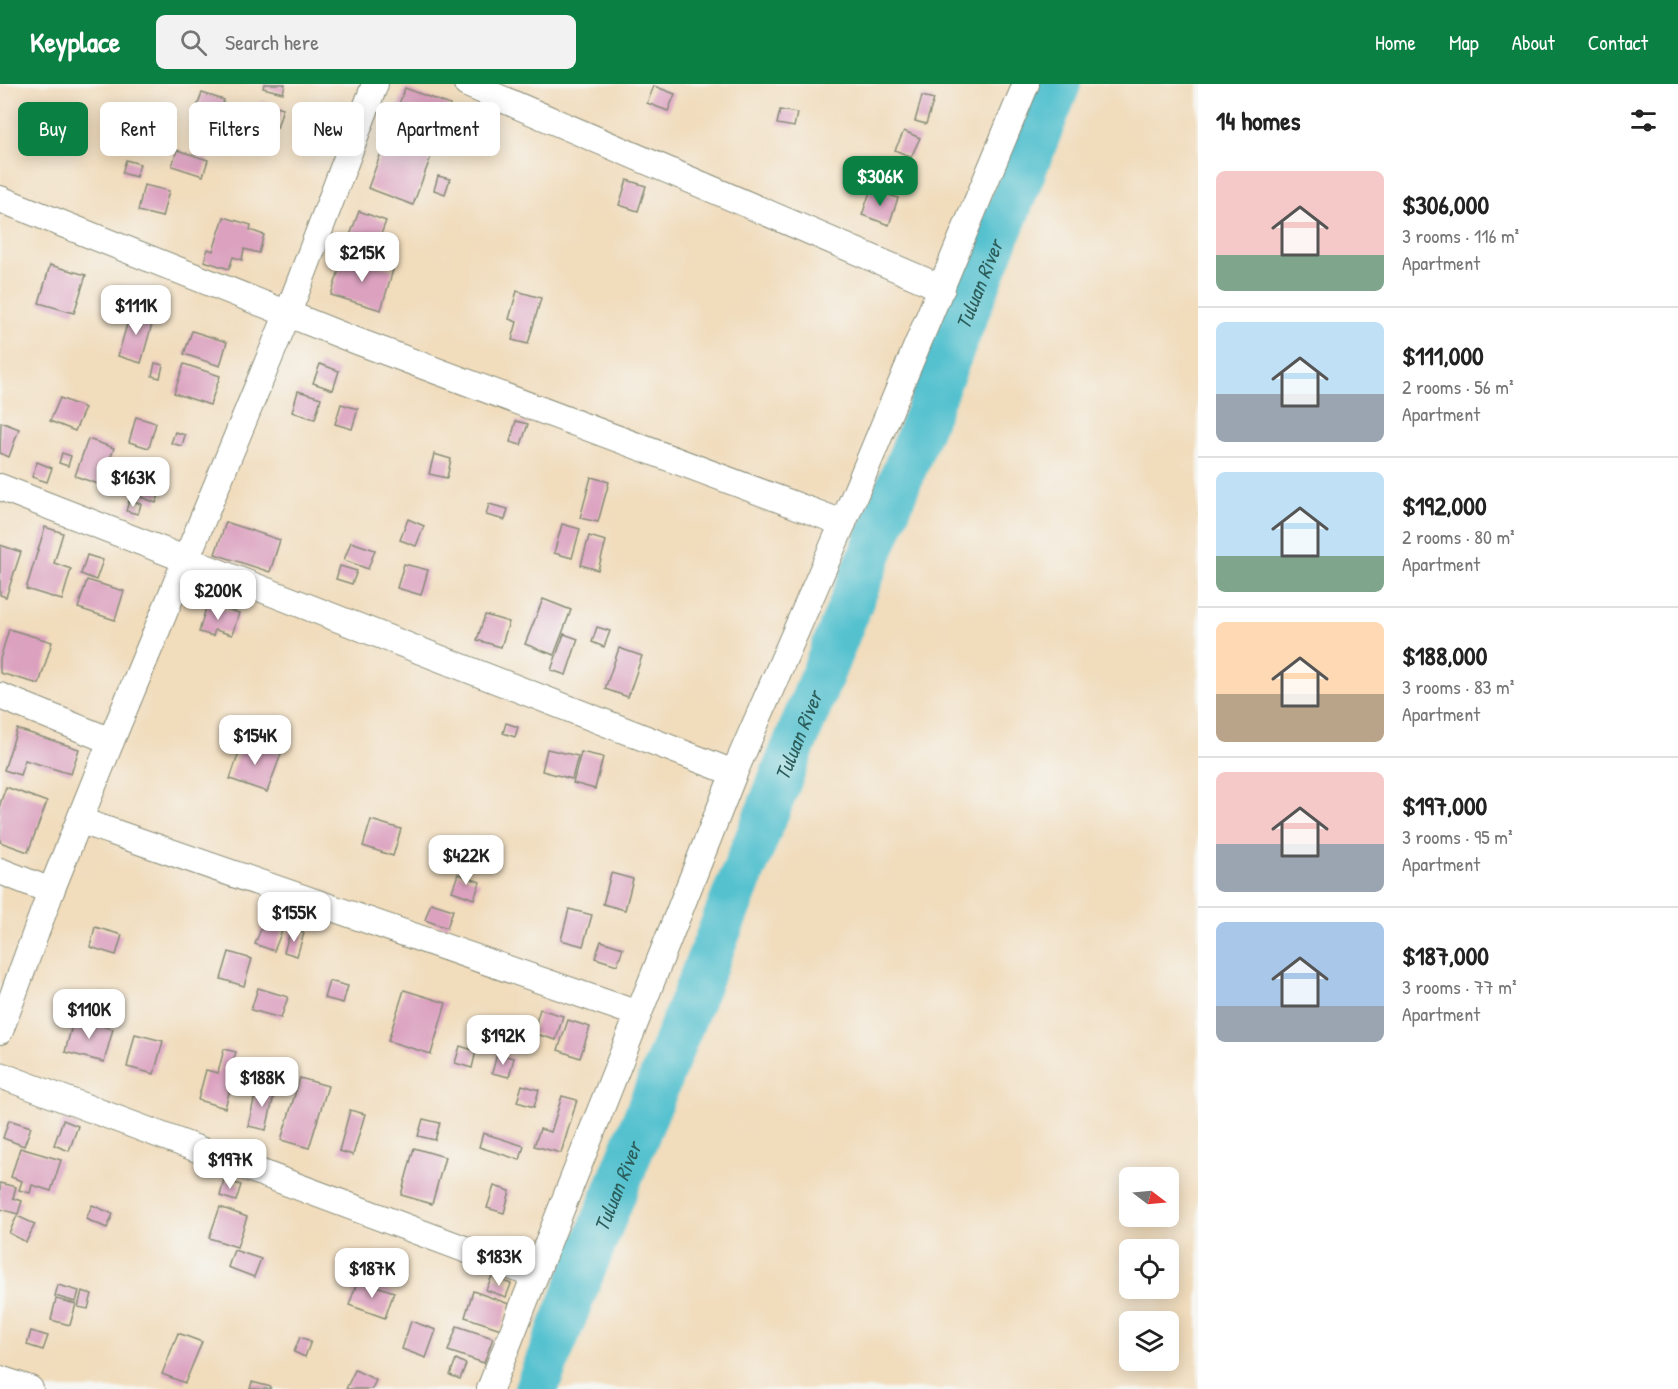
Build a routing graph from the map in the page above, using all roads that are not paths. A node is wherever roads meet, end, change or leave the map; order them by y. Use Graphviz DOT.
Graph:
graph roads {
  1 [pos="375,84"];
  2 [pos="467,84"];
  3 [pos="1026,84"];
  4 [pos="0,199"];
  5 [pos="942,288"];
  6 [pos="288,313"];
  7 [pos="0,488"];
  8 [pos="843,523"];
  9 [pos="185,561"];
  10 [pos="0,696"];
  11 [pos="111,741"];
  12 [pos="734,773"];
  13 [pos="81,821"];
  14 [pos="0,871"];
  15 [pos="51,891"];
  16 [pos="638,1014"];
  17 [pos="0,1031"];
  18 [pos="0,1075"];
  19 [pos="534,1275"];
  20 [pos="0,1379"];
  21 [pos="30,1389"];
  22 [pos="489,1389"];
  1 -- 6 [label="street"];
  2 -- 5 [label="street"];
  3 -- 5 [label="street"];
  4 -- 6 [label="street"];
  5 -- 8 [label="street"];
  6 -- 8 [label="street"];
  6 -- 9 [label="street"];
  7 -- 9 [label="street"];
  8 -- 12 [label="street"];
  9 -- 11 [label="street"];
  9 -- 12 [label="street"];
  10 -- 11 [label="street"];
  11 -- 13 [label="street"];
  12 -- 16 [label="street"];
  13 -- 15 [label="street"];
  13 -- 16 [label="street"];
  14 -- 15 [label="street"];
  15 -- 17 [label="street"];
  16 -- 19 [label="street"];
  18 -- 19 [label="street"];
  19 -- 22 [label="street"];
  20 -- 21 [label="street"];
}
